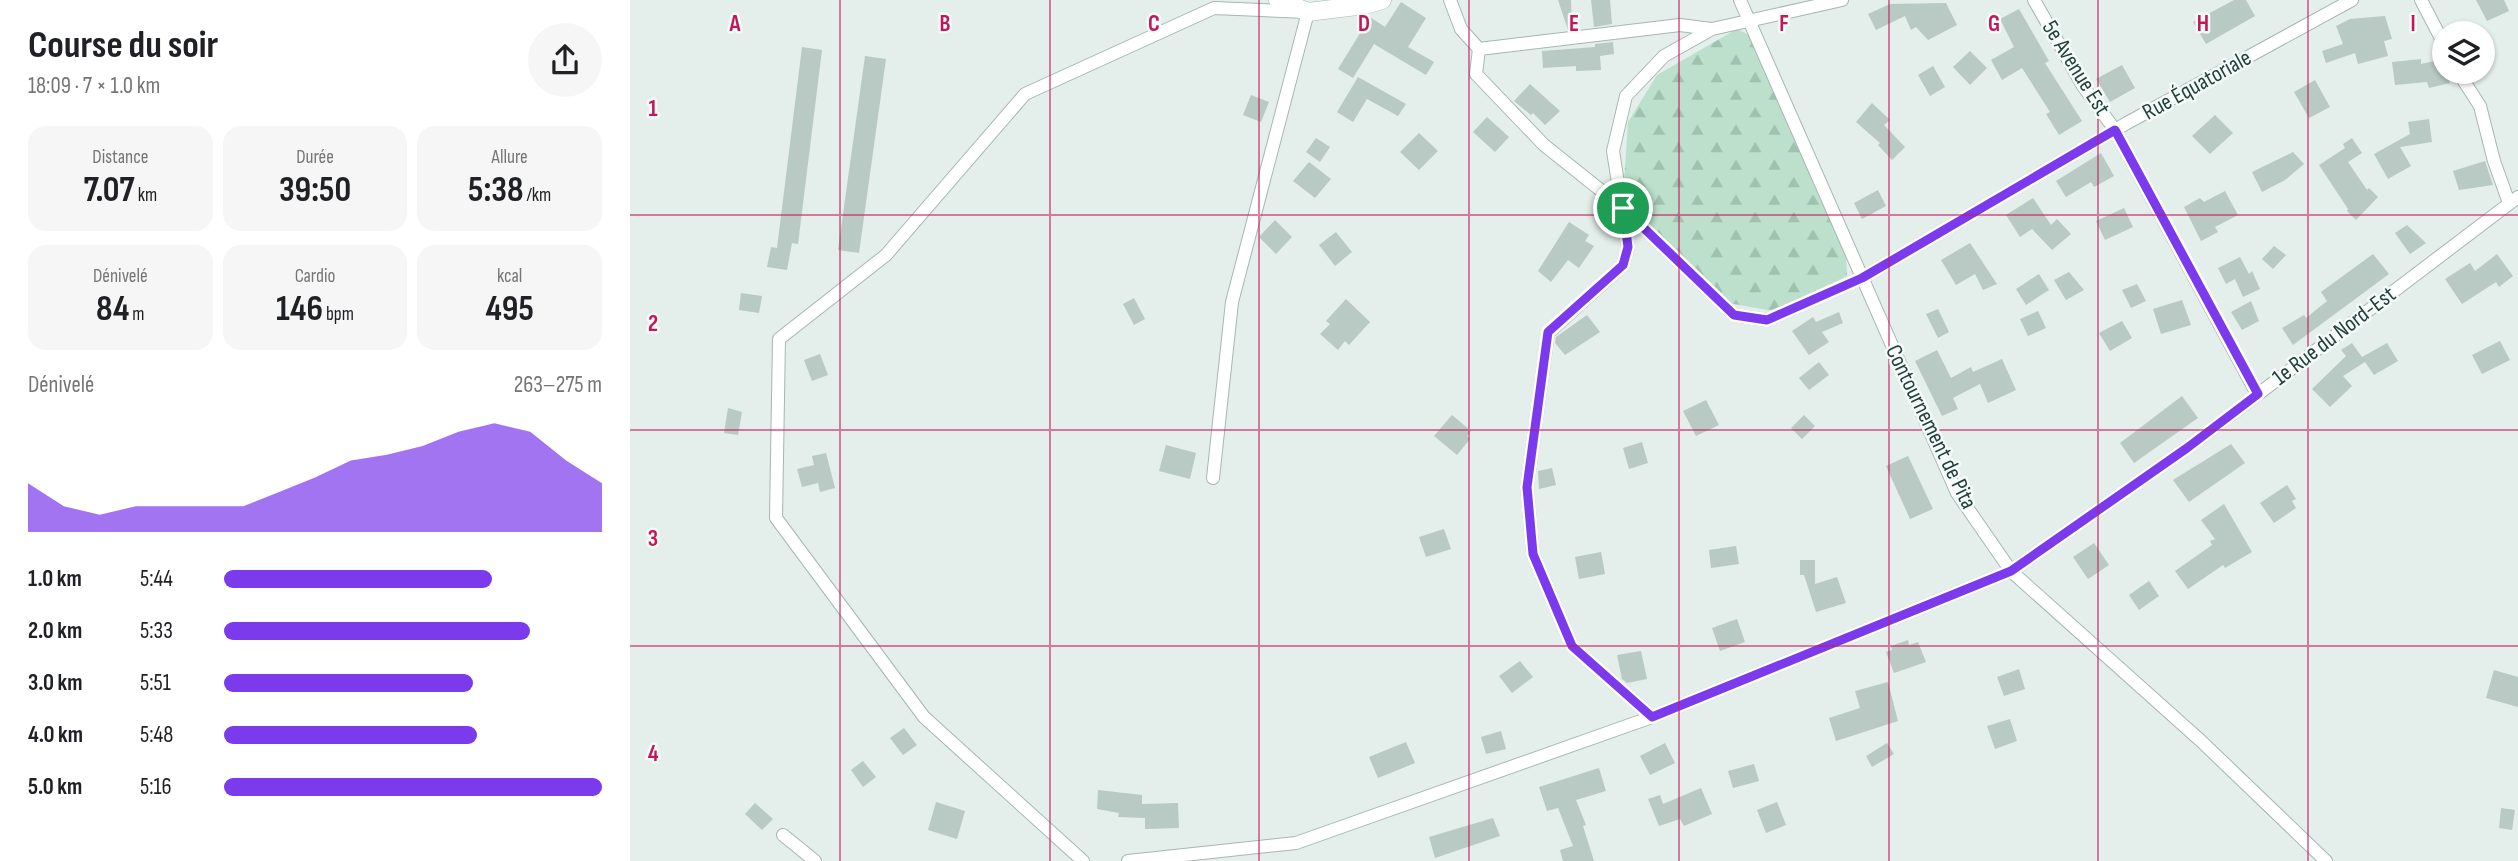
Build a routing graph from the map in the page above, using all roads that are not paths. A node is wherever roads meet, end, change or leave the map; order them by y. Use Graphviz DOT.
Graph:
graph roads {
  1 [pos="1278,0"];
  2 [pos="1450,0"];
  3 [pos="1740,0"];
  4 [pos="1842,0"];
  5 [pos="2034,0"];
  6 [pos="2352,0"];
  7 [pos="2421,0"];
  8 [pos="1369,2"];
  9 [pos="1308,12"];
  10 [pos="1750,19"];
  11 [pos="2432,21"];
  12 [pos="1712,29"];
  13 [pos="1479,49"];
  14 [pos="2466,84"];
  15 [pos="2115,130"];
  16 [pos="2513,200"];
  17 [pos="1623,208"];
  18 [pos="1862,278"];
  19 [pos="2258,394"];
  20 [pos="1213,478"];
  21 [pos="2011,571"];
  22 [pos="1652,717"];
  23 [pos="783,835"];
  24 [pos="815,861"];
  25 [pos="1083,861"];
  26 [pos="1128,861"];
  27 [pos="2326,861"];
  1 -- 9 [label="street"];
  2 -- 13 [label="street"];
  3 -- 10 [label="street, Contournement de Pita"];
  4 -- 10 [label="street"];
  5 -- 15 [label="street, 5e Avenue Est"];
  6 -- 15 [label="street, Rue Équatoriale"];
  7 -- 11 [label="street"];
  8 -- 9 [label="street"];
  9 -- 20 [label="street"];
  9 -- 25 [label="street"];
  10 -- 12 [label="street"];
  10 -- 18 [label="street, Contournement de Pita"];
  12 -- 13 [label="street"];
  12 -- 17 [label="street"];
  13 -- 17 [label="street, Rue Équatoriale"];
  14 -- 16 [label="street"];
  15 -- 18 [label="street, Rue Équatoriale"];
  15 -- 19 [label="street, 5e Avenue Est"];
  16 -- 19 [label="street, 1e Rue du Nord-Est"];
  17 -- 18 [label="street, Rue Équatoriale"];
  17 -- 22 [label="street"];
  18 -- 21 [label="street, Contournement de Pita"];
  19 -- 21 [label="street, 1e Rue du Nord-Est"];
  21 -- 22 [label="street, 1e Rue du Nord-Est"];
  21 -- 27 [label="street, Contournement de Pita"];
  22 -- 26 [label="street, 1e Rue du Nord-Est"];
  23 -- 24 [label="street"];
}
